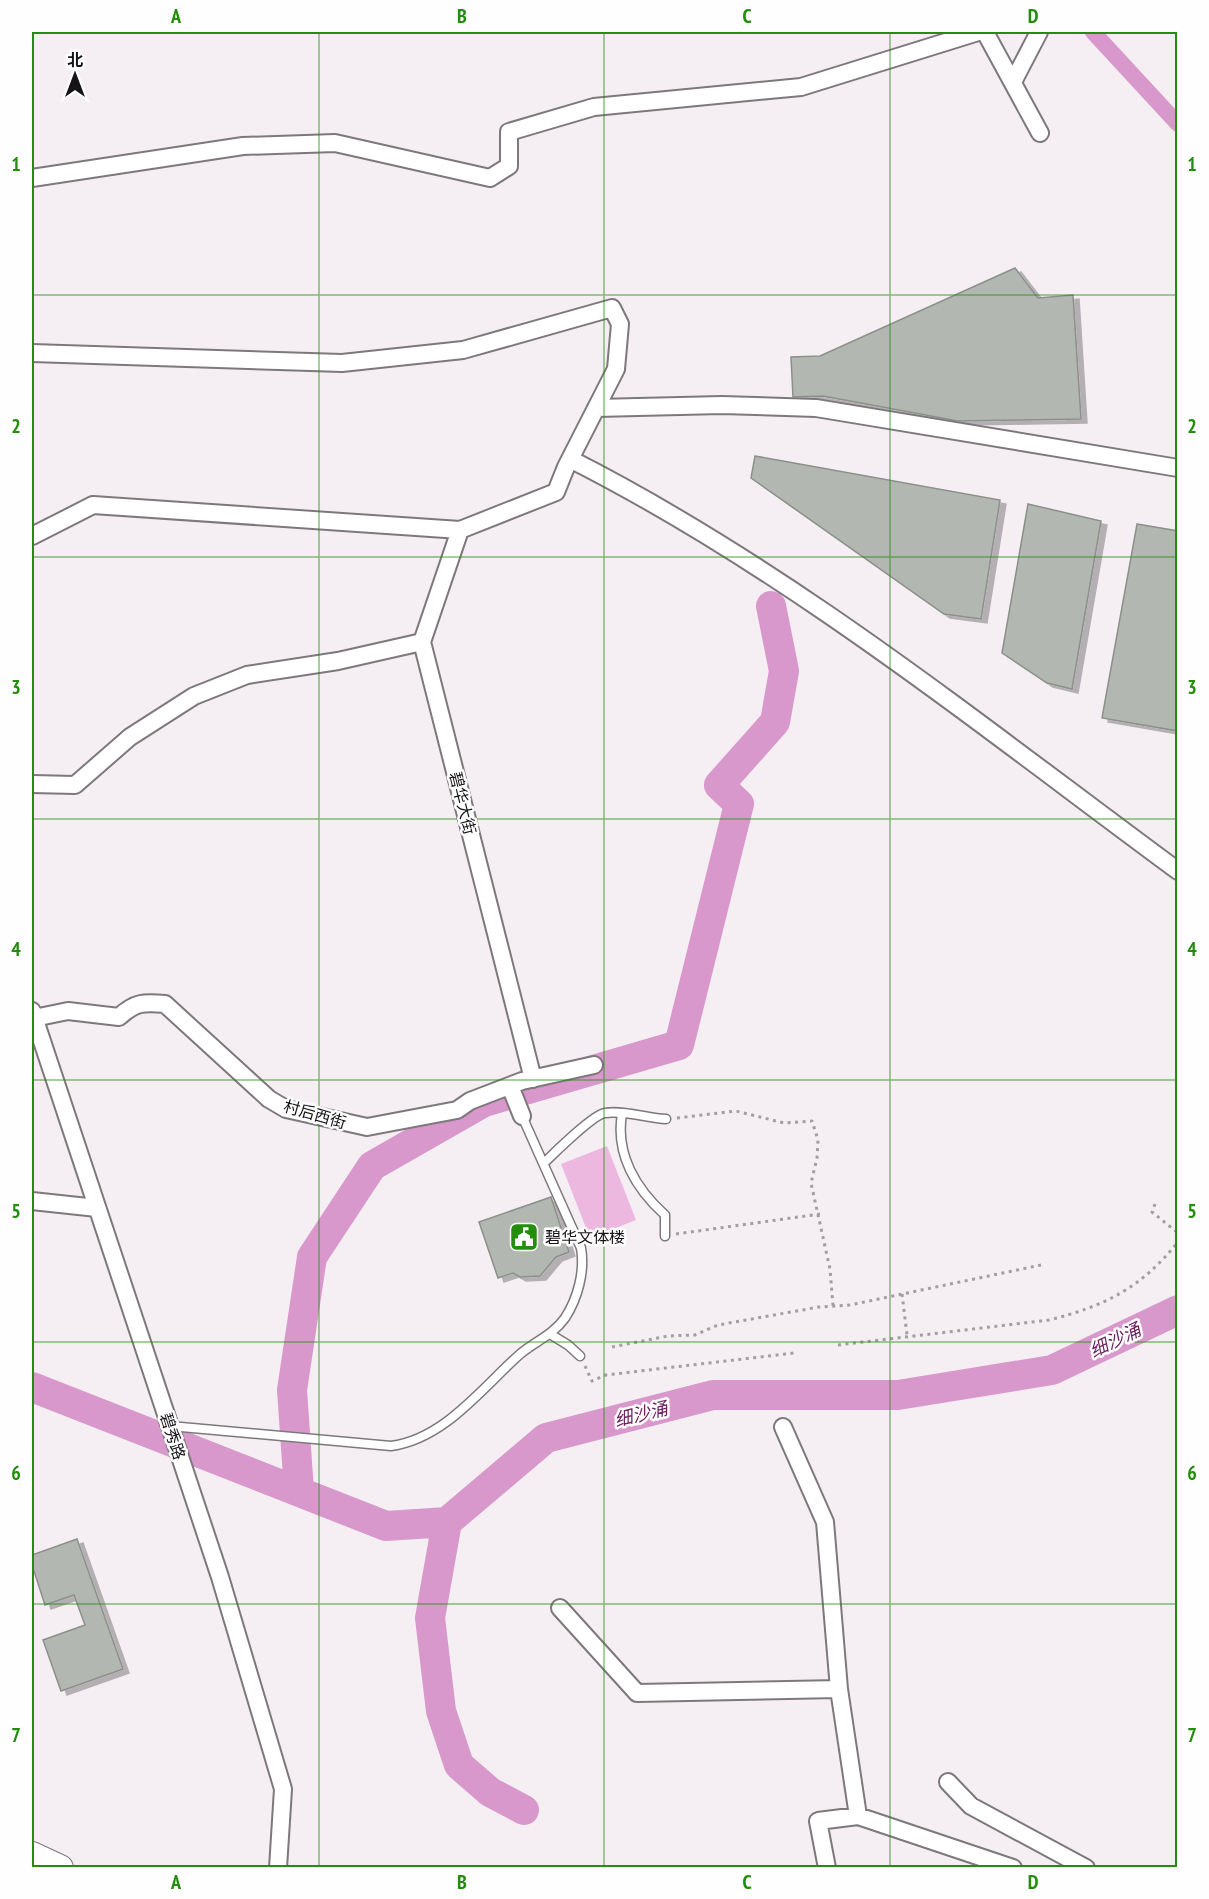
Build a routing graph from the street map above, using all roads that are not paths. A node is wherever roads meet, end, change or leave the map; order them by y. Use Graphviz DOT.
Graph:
graph roads {
  1 [pos="978,32"];
  2 [pos="985,32"];
  3 [pos="1039,32"];
  4 [pos="1013,82"];
  5 [pos="1040,133"];
  6 [pos="32,178"];
  7 [pos="32,353"];
  8 [pos="596,408"];
  9 [pos="570,459"];
  10 [pos="1178,468"];
  11 [pos="460,530"];
  12 [pos="32,536"];
  13 [pos="422,642"];
  14 [pos="32,784"];
  15 [pos="1178,872"];
  16 [pos="33,1015"];
  17 [pos="594,1065"];
  18 [pos="534,1079"];
  19 [pos="511,1087"];
  20 [pos="622,1114"];
  21 [pos="522,1116"];
  22 [pos="666,1119"];
  23 [pos="544,1163"];
  24 [pos="32,1201"];
  25 [pos="97,1208"];
  26 [pos="665,1236"];
  27 [pos="550,1334"];
  28 [pos="580,1356"];
  29 [pos="169,1426"];
  30 [pos="783,1427"];
  31 [pos="560,1608"];
  32 [pos="839,1689"];
  33 [pos="948,1782"];
  34 [pos="858,1816"];
  35 [pos="32,1855"];
  36 [pos="60,1868"];
  37 [pos="278,1868"];
  38 [pos="827,1868"];
  39 [pos="1013,1868"];
  40 [pos="1086,1868"];
  1 -- 6 [label="street"];
  2 -- 4 [label="street"];
  3 -- 4 [label="street"];
  4 -- 5 [label="street"];
  7 -- 8 [label="street"];
  8 -- 9 [label="street"];
  8 -- 10 [label="street"];
  9 -- 11 [label="street"];
  9 -- 15 [label="street"];
  11 -- 12 [label="street"];
  11 -- 13 [label="street"];
  13 -- 14 [label="street"];
  13 -- 18 [label="street, 碧华大街"];
  16 -- 19 [label="street, 村后西街"];
  16 -- 25 [label="street, 碧秀路"];
  17 -- 18 [label="street, 村后西街"];
  18 -- 19 [label="street, 村后西街"];
  19 -- 21 [label="street"];
  20 -- 22 [label="lane"];
  20 -- 23 [label="lane"];
  20 -- 26 [label="lane"];
  21 -- 23 [label="lane"];
  23 -- 27 [label="lane"];
  24 -- 25 [label="street"];
  25 -- 29 [label="street, 碧秀路"];
  27 -- 28 [label="lane"];
  27 -- 29 [label="lane"];
  29 -- 37 [label="street, 碧秀路"];
  30 -- 32 [label="street"];
  31 -- 32 [label="street"];
  32 -- 34 [label="street"];
  33 -- 40 [label="street"];
  34 -- 38 [label="street"];
  34 -- 39 [label="street"];
  35 -- 36 [label="main road"];
}
